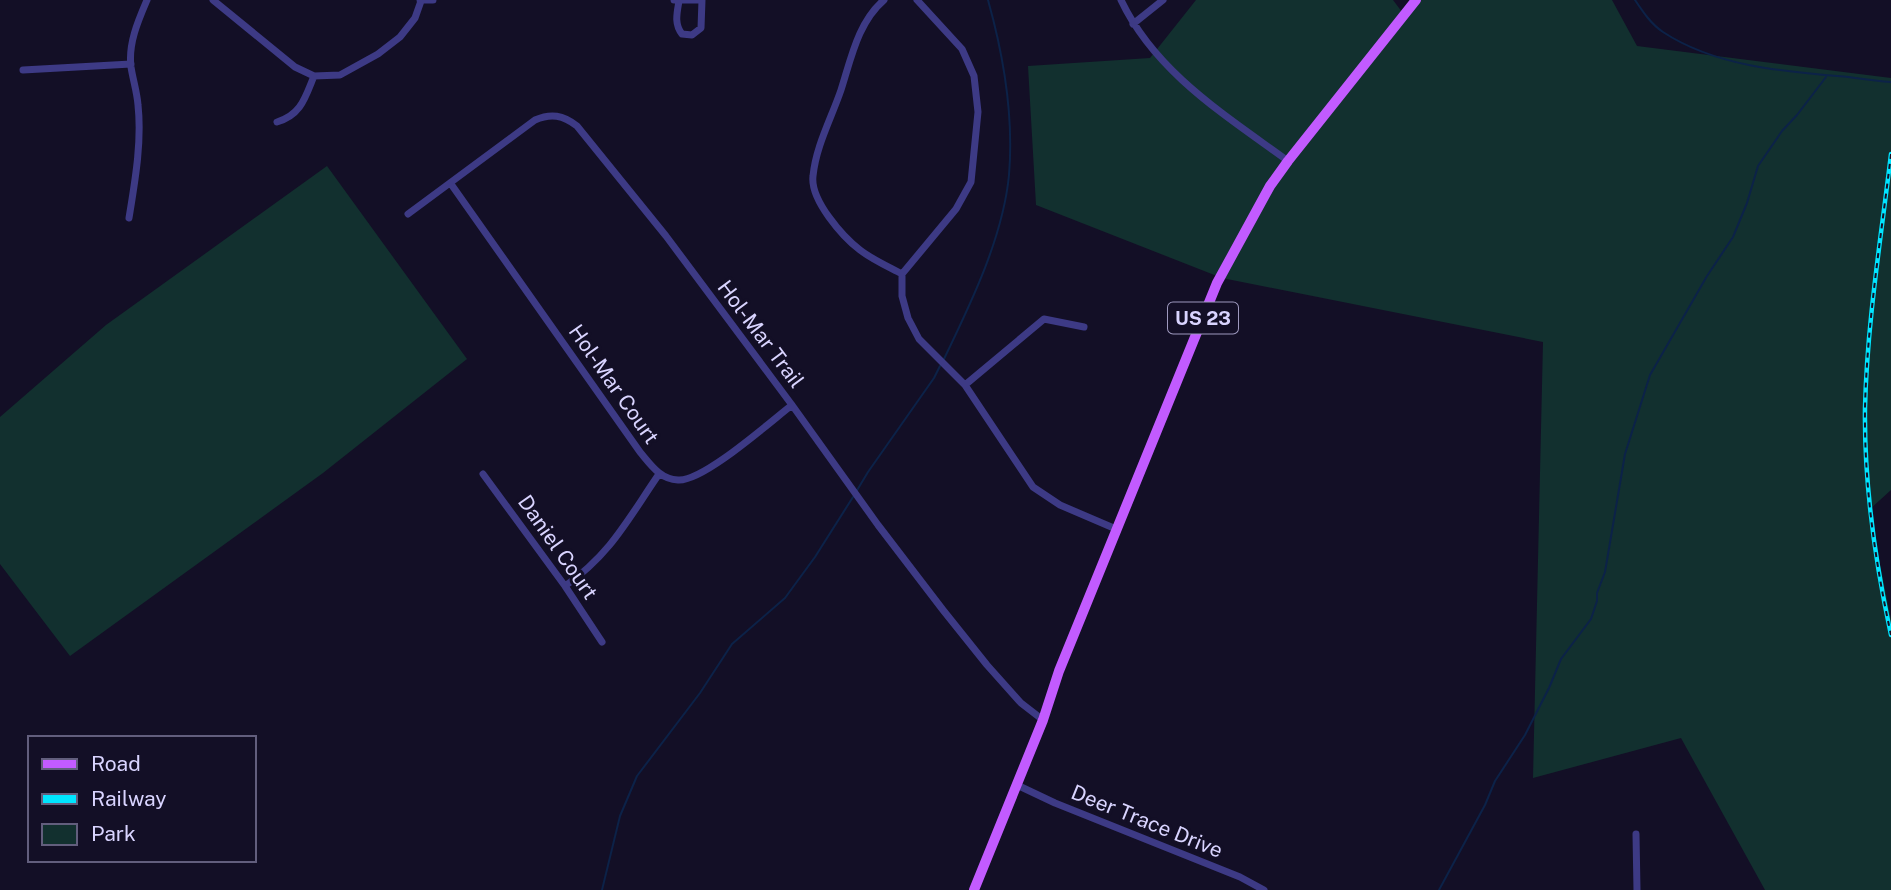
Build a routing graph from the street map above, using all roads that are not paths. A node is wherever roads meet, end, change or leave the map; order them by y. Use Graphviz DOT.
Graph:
graph roads {
  1 [pos="148,0"];
  2 [pos="213,0"];
  3 [pos="433,0"];
  4 [pos="700,0"];
  5 [pos="884,0"];
  6 [pos="917,0"];
  7 [pos="1121,0"];
  8 [pos="1163,0"];
  9 [pos="1416,0"];
  10 [pos="420,1"];
  11 [pos="677,1"];
  12 [pos="1133,24"];
  13 [pos="131,64"];
  14 [pos="23,70"];
  15 [pos="314,76"];
  16 [pos="276,122"];
  17 [pos="1288,160"];
  18 [pos="451,184"];
  19 [pos="408,214"];
  20 [pos="130,218"];
  21 [pos="902,274"];
  22 [pos="1084,327"];
  23 [pos="965,385"];
  24 [pos="792,405"];
  25 [pos="483,474"];
  26 [pos="659,474"];
  27 [pos="1116,529"];
  28 [pos="565,586"];
  29 [pos="602,642"];
  30 [pos="1043,720"];
  31 [pos="1017,785"];
  32 [pos="1636,834"];
  33 [pos="974,890"];
  34 [pos="1264,890"];
  35 [pos="1637,890"];
  1 -- 13 [label="street"];
  2 -- 15 [label="street"];
  3 -- 10 [label="street"];
  4 -- 11 [label="street"];
  4 -- 11 [label="street"];
  5 -- 21 [label="street"];
  6 -- 21 [label="street"];
  7 -- 12 [label="street"];
  8 -- 12 [label="street"];
  9 -- 17 [label="main road, US 23"];
  10 -- 15 [label="street"];
  12 -- 17 [label="street"];
  13 -- 14 [label="street"];
  13 -- 20 [label="street"];
  15 -- 16 [label="street"];
  17 -- 27 [label="main road, US 23"];
  18 -- 19 [label="street, Hol-Mar Trail"];
  18 -- 24 [label="street, Hol-Mar Trail"];
  18 -- 26 [label="street, Hol-Mar Court"];
  21 -- 23 [label="street"];
  22 -- 23 [label="street"];
  23 -- 27 [label="street"];
  24 -- 26 [label="street, Hol-Mar Court"];
  24 -- 30 [label="street, Hol-Mar Trail"];
  25 -- 28 [label="street, Daniel Court"];
  26 -- 28 [label="street"];
  27 -- 30 [label="main road, US 23"];
  28 -- 29 [label="street, Daniel Court"];
  30 -- 31 [label="main road, US 23"];
  31 -- 33 [label="main road, US 23"];
  31 -- 34 [label="street, Deer Trace Drive"];
  32 -- 35 [label="street"];
}
